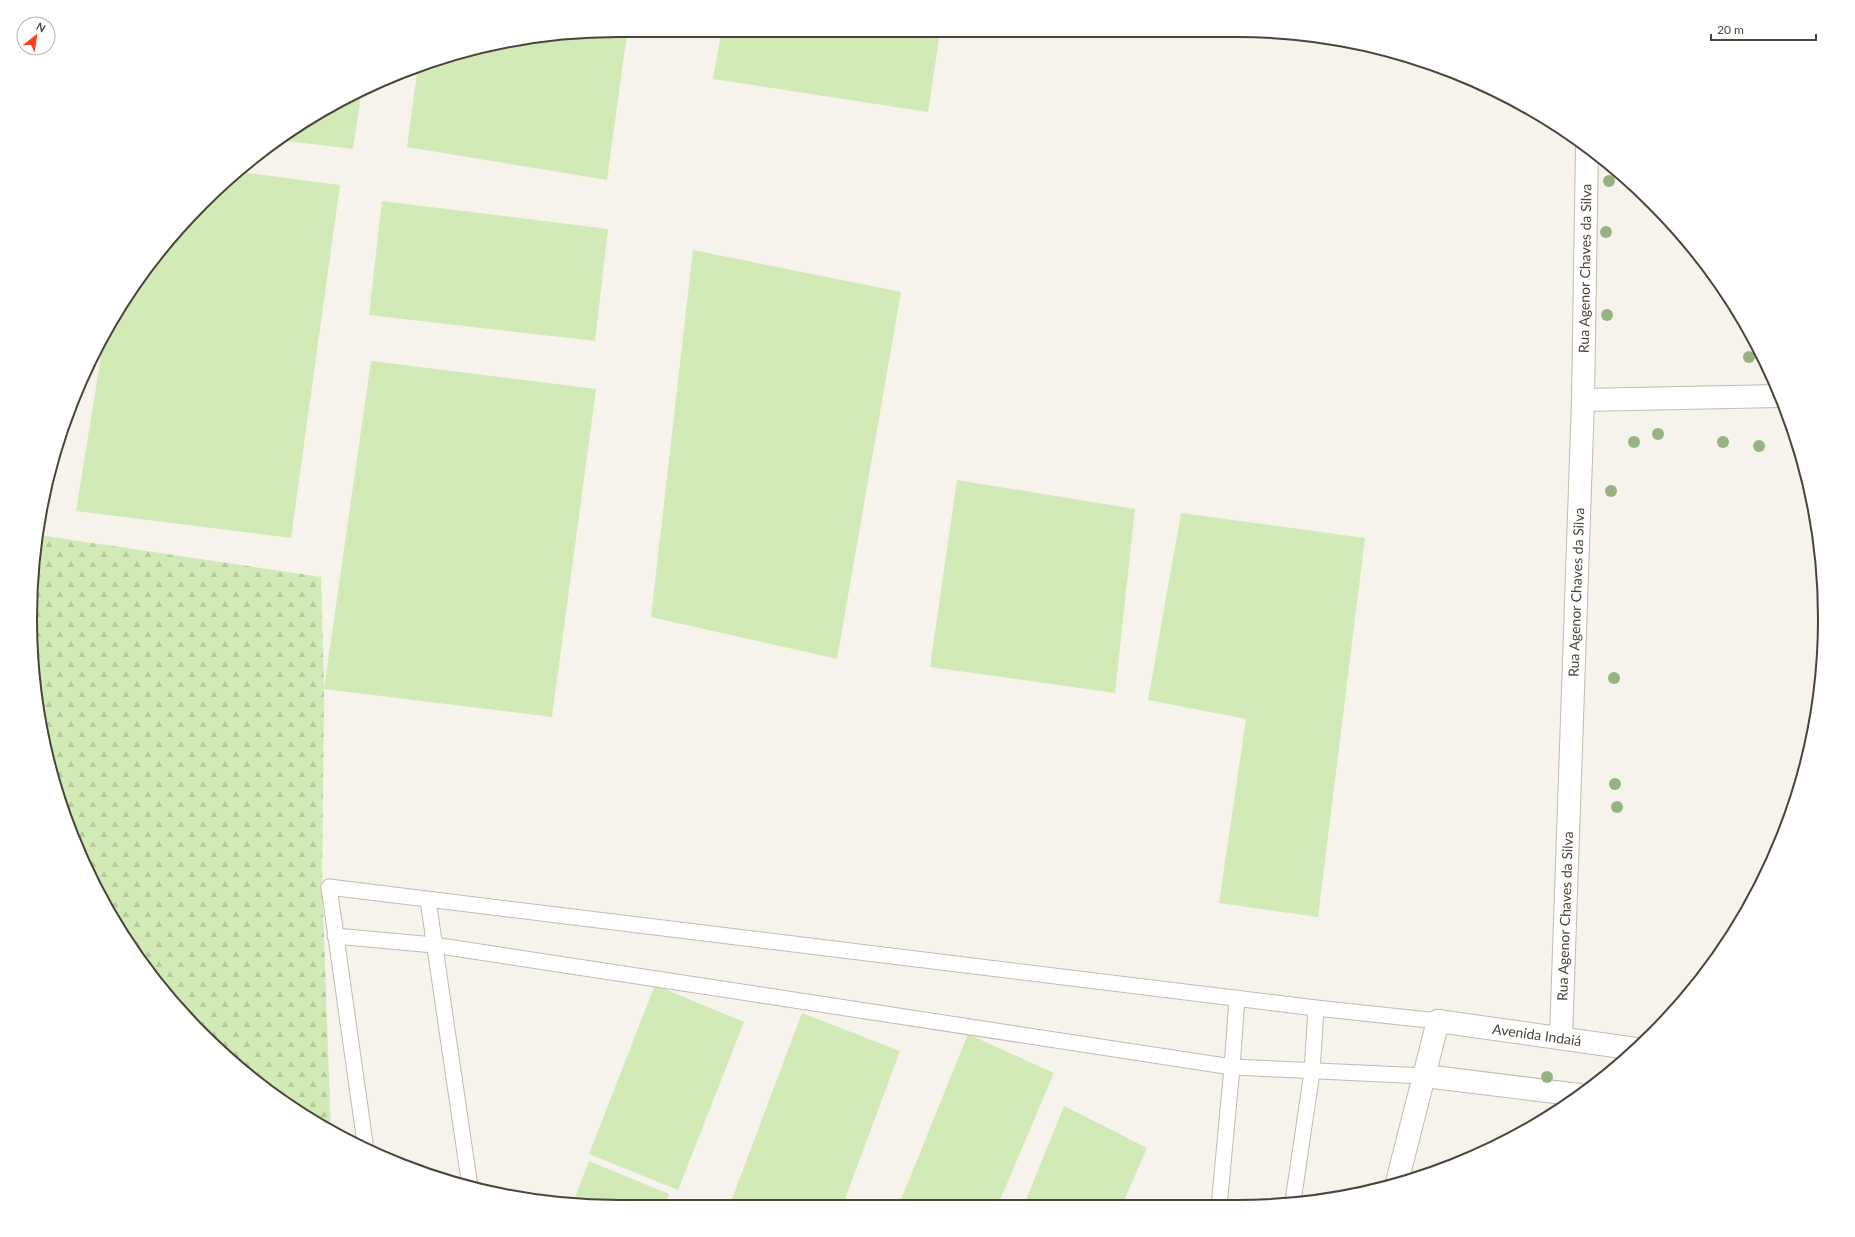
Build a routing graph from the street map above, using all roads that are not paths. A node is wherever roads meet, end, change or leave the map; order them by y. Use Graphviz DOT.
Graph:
graph roads {
  1 [pos="1587,155"];
  2 [pos="1774,396"];
  3 [pos="1583,400"];
  4 [pos="428,900"];
  5 [pos="335,936"];
  6 [pos="434,945"];
  7 [pos="1237,998"];
  8 [pos="1316,1008"];
  9 [pos="1438,1020"];
  10 [pos="1561,1037"];
  11 [pos="1629,1048"];
  12 [pos="1232,1067"];
  13 [pos="1312,1072"];
  14 [pos="1425,1076"];
  15 [pos="1566,1098"];
  16 [pos="365,1142"];
  17 [pos="1398,1177"];
  18 [pos="469,1180"];
  19 [pos="1294,1197"];
  20 [pos="1220,1200"];
  1 -- 3 [label="street, Rua Agenor Chaves da Silva"];
  2 -- 3 [label="street"];
  3 -- 10 [label="street, Rua Agenor Chaves da Silva"];
  4 -- 5 [label="lane"];
  4 -- 6 [label="lane"];
  4 -- 7 [label="lane"];
  5 -- 6 [label="lane"];
  5 -- 16 [label="lane"];
  6 -- 12 [label="lane"];
  6 -- 18 [label="lane"];
  7 -- 8 [label="lane"];
  7 -- 12 [label="lane"];
  8 -- 9 [label="lane"];
  8 -- 13 [label="lane"];
  9 -- 10 [label="street, Avenida Indaiá"];
  9 -- 14 [label="street"];
  10 -- 11 [label="street, Avenida Indaiá"];
  12 -- 13 [label="lane"];
  12 -- 20 [label="lane"];
  13 -- 14 [label="lane"];
  13 -- 19 [label="lane"];
  14 -- 15 [label="street"];
  14 -- 17 [label="street"];
}
